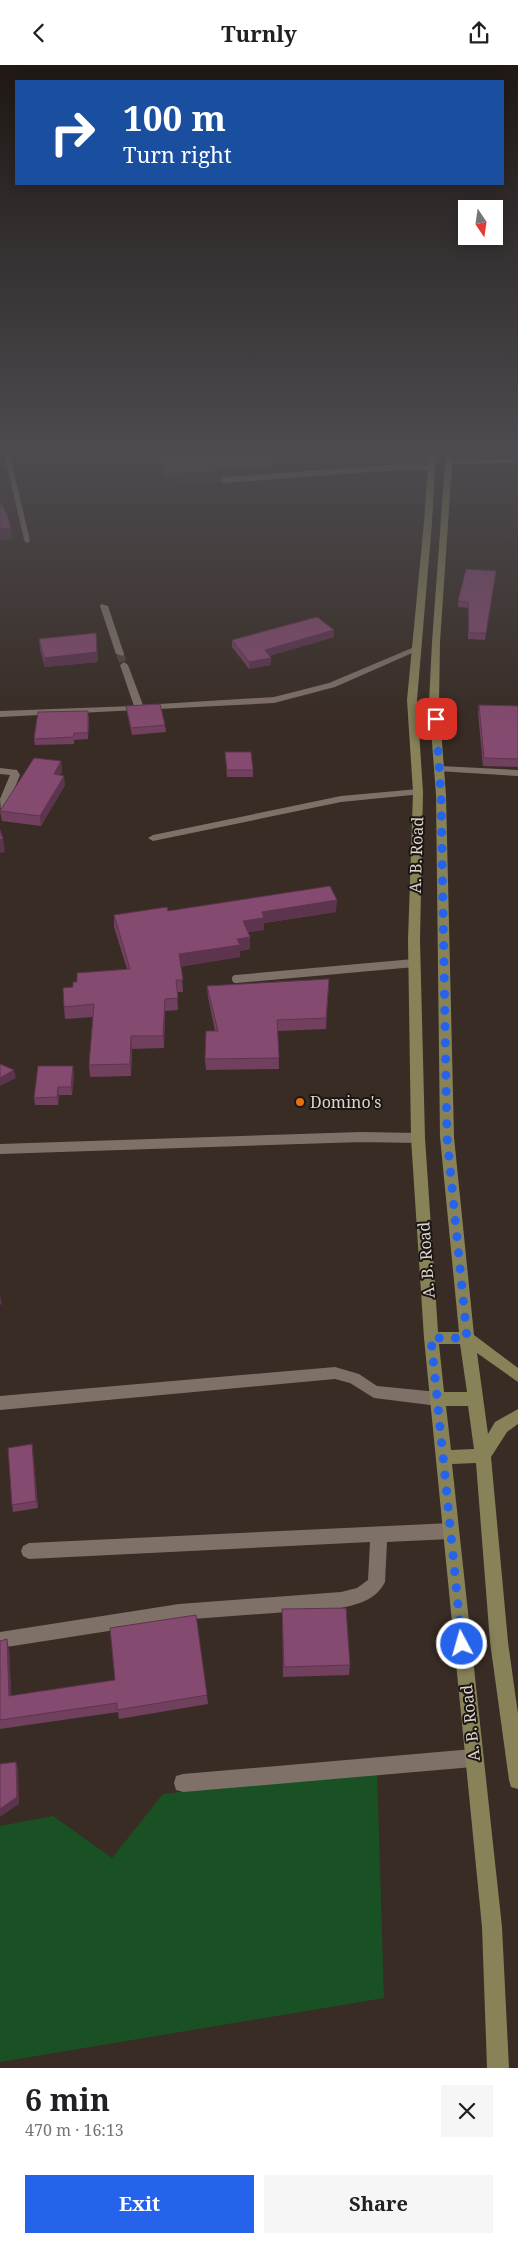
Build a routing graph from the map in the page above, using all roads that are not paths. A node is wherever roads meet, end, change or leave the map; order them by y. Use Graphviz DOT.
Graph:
graph roads {
  1 [pos="424,543"];
  2 [pos="444,543"];
  3 [pos="104,606"];
  4 [pos="415,649"];
  5 [pos="120,654"];
  6 [pos="124,665"];
  7 [pos="414,665"];
  8 [pos="436,667"];
  9 [pos="139,708"];
  10 [pos="0,714"];
  11 [pos="440,769"];
  12 [pos="0,771"];
  13 [pos="518,773"];
  14 [pos="418,792"];
  15 [pos="1,809"];
  16 [pos="153,838"];
  17 [pos="414,963"];
  18 [pos="236,979"];
  19 [pos="418,1138"];
  20 [pos="0,1149"];
  21 [pos="431,1338"];
  22 [pos="467,1338"];
  23 [pos="518,1376"];
  24 [pos="438,1399"];
  25 [pos="475,1399"];
  26 [pos="0,1403"];
  27 [pos="518,1416"];
  28 [pos="443,1457"];
  29 [pos="483,1457"];
  30 [pos="451,1531"];
  31 [pos="379,1533"];
  32 [pos="29,1551"];
  33 [pos="0,1640"];
  34 [pos="473,1758"];
  35 [pos="518,1780"];
  36 [pos="183,1783"];
  37 [pos="498,2068"];
  1 -- 4 [label="main road, A. B. Road"];
  2 -- 8 [label="main road, A. B. Road"];
  3 -- 5 [label="street"];
  4 -- 7 [label="main road, A. B. Road"];
  4 -- 9 [label="street"];
  6 -- 9 [label="street"];
  7 -- 8 [label="main road"];
  7 -- 14 [label="main road, A. B. Road"];
  8 -- 11 [label="main road, A. B. Road"];
  9 -- 10 [label="street"];
  11 -- 13 [label="street"];
  11 -- 22 [label="main road, A. B. Road"];
  12 -- 15 [label="street"];
  14 -- 16 [label="street"];
  14 -- 17 [label="main road, A. B. Road"];
  17 -- 18 [label="lane"];
  17 -- 19 [label="main road, A. B. Road"];
  19 -- 20 [label="lane"];
  19 -- 21 [label="main road, A. B. Road"];
  21 -- 22 [label="main road"];
  21 -- 24 [label="main road, A. B. Road"];
  22 -- 23 [label="main road"];
  22 -- 25 [label="main road, A. B. Road"];
  24 -- 25 [label="main road"];
  24 -- 26 [label="street"];
  24 -- 28 [label="main road, A. B. Road"];
  25 -- 29 [label="main road, A. B. Road"];
  27 -- 29 [label="main road"];
  28 -- 29 [label="main road"];
  28 -- 30 [label="main road, A. B. Road"];
  29 -- 35 [label="main road, A. B. Road"];
  30 -- 31 [label="street"];
  30 -- 34 [label="main road, A. B. Road"];
  31 -- 32 [label="street"];
  31 -- 33 [label="street"];
  34 -- 36 [label="street"];
  34 -- 37 [label="main road, A. B. Road"];
}
